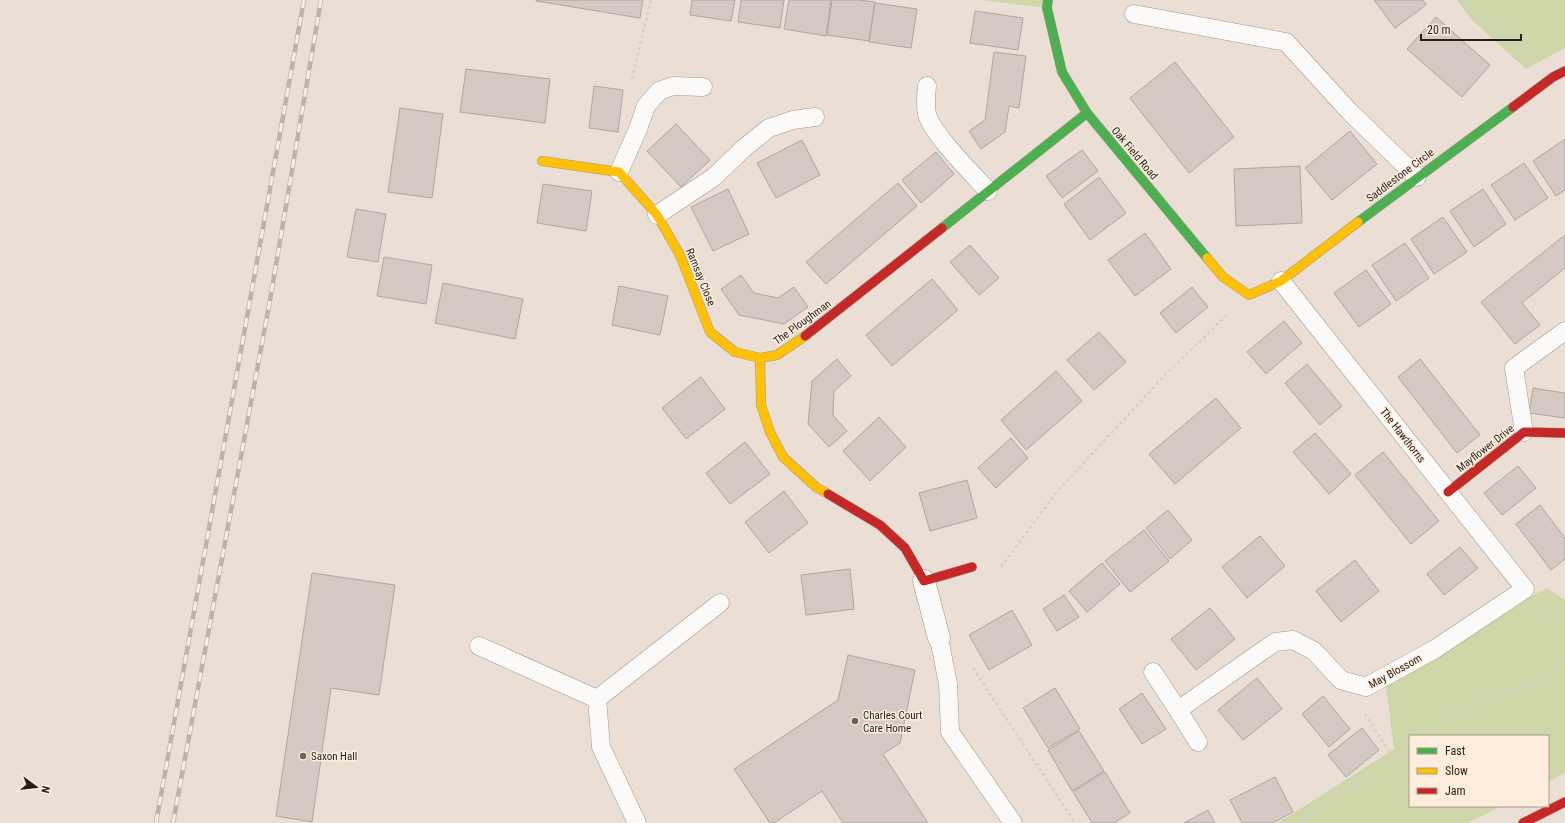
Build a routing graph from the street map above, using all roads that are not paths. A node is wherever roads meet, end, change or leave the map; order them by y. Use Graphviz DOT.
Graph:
graph roads {
  1 [pos="1048,0"];
  2 [pos="1134,14"];
  3 [pos="1565,71"];
  4 [pos="927,86"];
  5 [pos="703,87"];
  6 [pos="1087,113"];
  7 [pos="814,117"];
  8 [pos="542,161"];
  9 [pos="619,172"];
  10 [pos="1416,177"];
  11 [pos="988,191"];
  12 [pos="657,215"];
  13 [pos="1281,281"];
  14 [pos="1249,294"];
  15 [pos="1565,330"];
  16 [pos="760,358"];
  17 [pos="1524,432"];
  18 [pos="1565,433"];
  19 [pos="1448,492"];
  20 [pos="972,567"];
  21 [pos="924,581"];
  22 [pos="1525,589"];
  23 [pos="720,603"];
  24 [pos="939,638"];
  25 [pos="479,646"];
  26 [pos="1153,672"];
  27 [pos="597,699"];
  28 [pos="1178,710"];
  29 [pos="1198,742"];
  30 [pos="1565,802"];
  31 [pos="637,823"];
  32 [pos="1013,823"];
  33 [pos="1523,823"];
  1 -- 6 [label="street, Oak Field Road"];
  2 -- 10 [label="lane"];
  3 -- 10 [label="street, Saddlestone Circle"];
  4 -- 11 [label="lane"];
  5 -- 9 [label="lane"];
  6 -- 11 [label="street, The Ploughman"];
  6 -- 14 [label="street, Oak Field Road"];
  7 -- 12 [label="lane"];
  8 -- 9 [label="street"];
  9 -- 12 [label="street, Ramsay Close"];
  10 -- 13 [label="street, Saddlestone Circle"];
  11 -- 16 [label="street, The Ploughman"];
  12 -- 16 [label="street, Ramsay Close"];
  13 -- 14 [label="street, Saddlestone Circle"];
  13 -- 19 [label="lane, The Hawthorns"];
  15 -- 17 [label="lane"];
  16 -- 21 [label="street"];
  17 -- 18 [label="street, Mayflower Drive"];
  17 -- 19 [label="street, Mayflower Drive"];
  19 -- 22 [label="lane, The Hawthorns"];
  20 -- 21 [label="street"];
  21 -- 24 [label="street"];
  22 -- 28 [label="lane, May Blossom"];
  23 -- 27 [label="lane"];
  24 -- 32 [label="lane"];
  25 -- 27 [label="lane"];
  26 -- 28 [label="lane"];
  27 -- 31 [label="lane"];
  28 -- 29 [label="lane"];
  30 -- 33 [label="street"];
}
